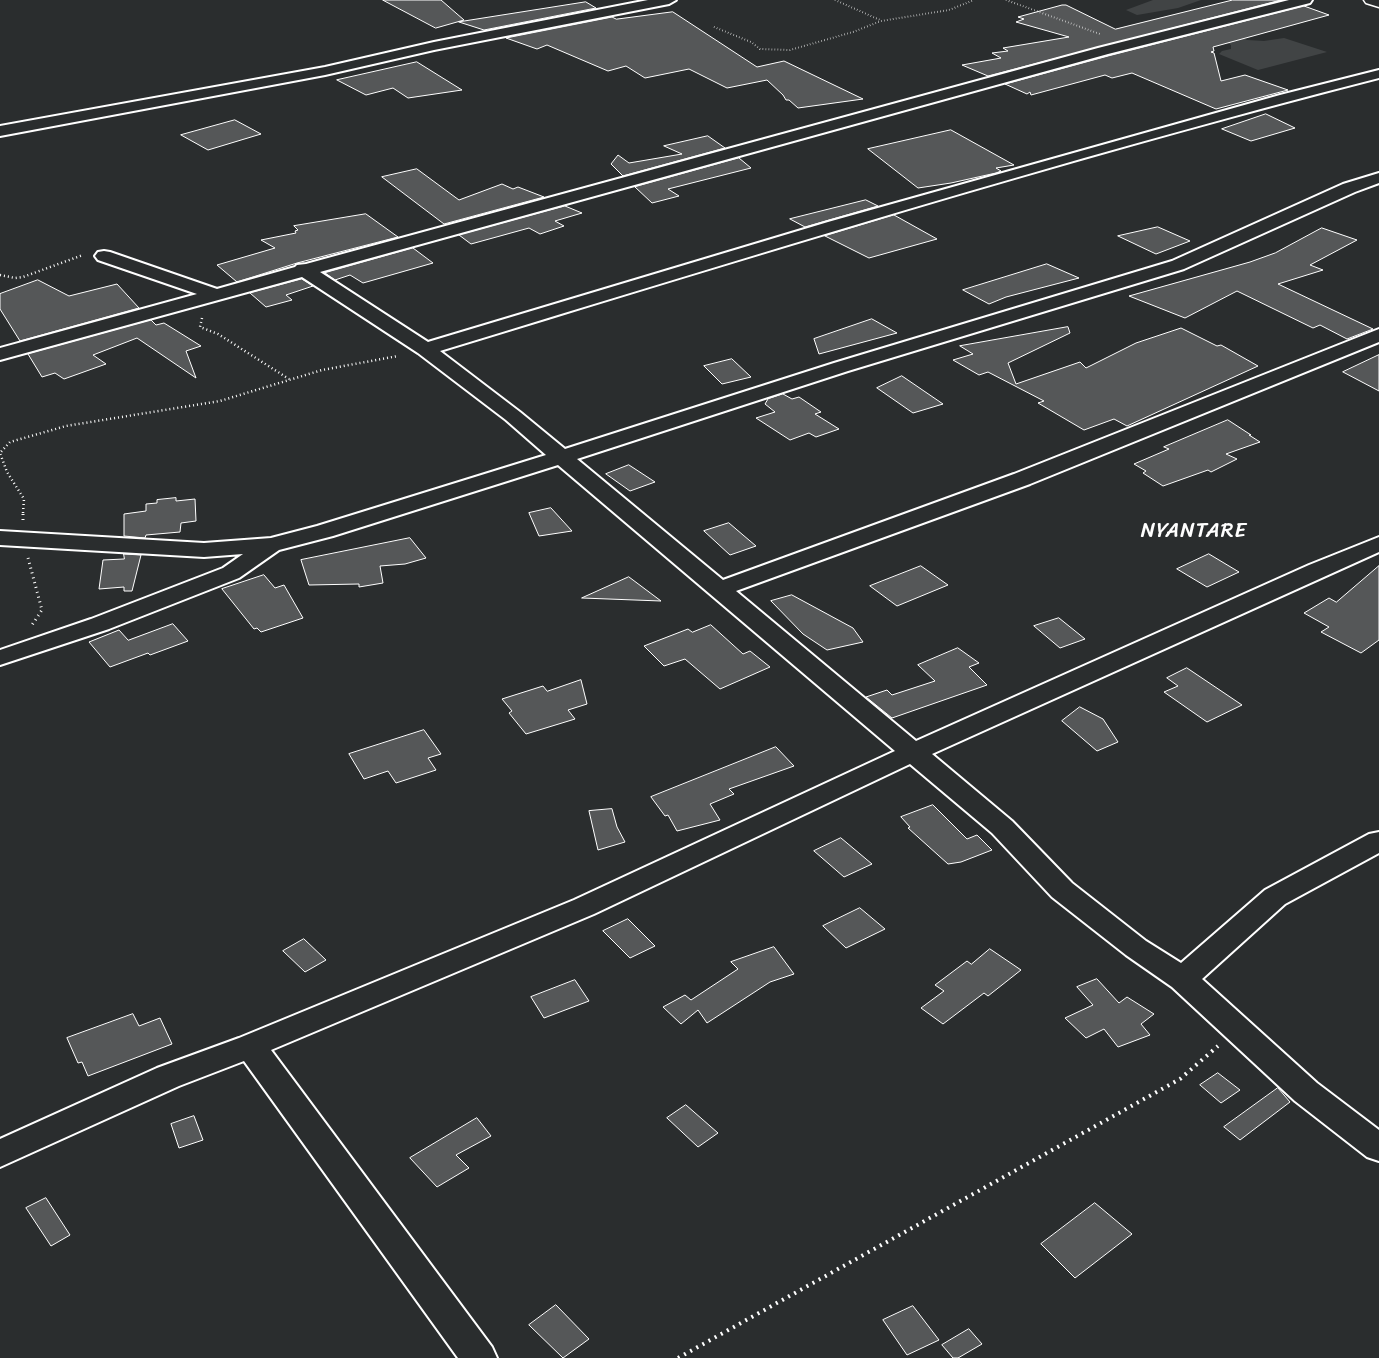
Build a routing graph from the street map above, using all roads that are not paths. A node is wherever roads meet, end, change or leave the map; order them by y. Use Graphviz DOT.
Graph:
graph roads {
  1 [pos="669,0"];
  2 [pos="1305,0"];
  3 [pos="1372,0"];
  4 [pos="1379,3"];
  5 [pos="1379,74"];
  6 [pos="0,131"];
  7 [pos="1379,178"];
  8 [pos="104,256"];
  9 [pos="303,269"];
  10 [pos="214,294"];
  11 [pos="1379,336"];
  12 [pos="425,349"];
  13 [pos="0,354"];
  14 [pos="561,458"];
  15 [pos="0,538"];
  16 [pos="1379,544"];
  17 [pos="271,545"];
  18 [pos="718,590"];
  19 [pos="7,656"];
  20 [pos="914,752"];
  21 [pos="1379,841"];
  22 [pos="1183,979"];
  23 [pos="250,1046"];
  24 [pos="1379,1148"];
  25 [pos="0,1154"];
  26 [pos="478,1358"];
  1 -- 6 [label="street"];
  2 -- 9 [label="street"];
  3 -- 4 [label="highway"];
  5 -- 12 [label="street"];
  7 -- 14 [label="street"];
  8 -- 10 [label="street"];
  9 -- 10 [label="street"];
  9 -- 12 [label="street"];
  10 -- 13 [label="street"];
  11 -- 18 [label="street"];
  12 -- 14 [label="street"];
  14 -- 17 [label="street"];
  14 -- 18 [label="street"];
  15 -- 17 [label="street"];
  16 -- 20 [label="street"];
  17 -- 19 [label="street"];
  18 -- 20 [label="street"];
  20 -- 22 [label="street"];
  20 -- 23 [label="street"];
  21 -- 22 [label="street"];
  22 -- 24 [label="street"];
  23 -- 25 [label="street"];
  23 -- 26 [label="street"];
}
